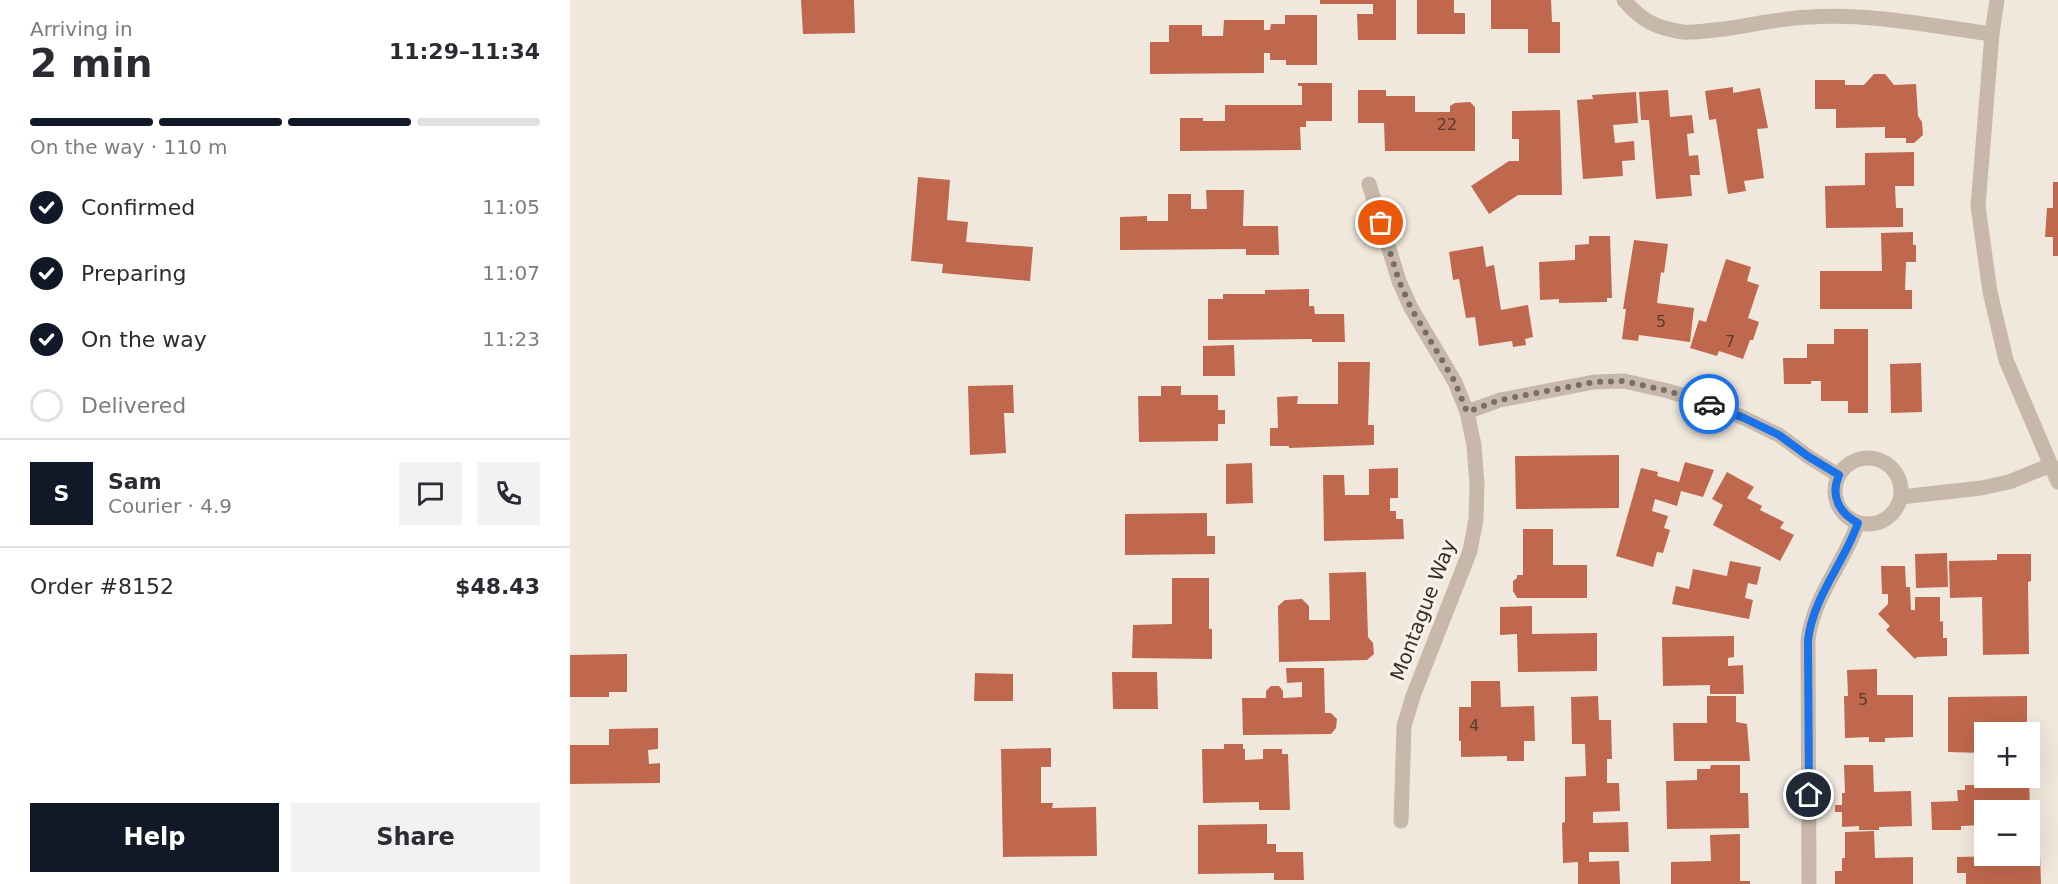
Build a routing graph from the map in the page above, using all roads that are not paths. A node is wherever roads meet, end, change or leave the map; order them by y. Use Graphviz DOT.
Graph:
graph roads {
  1 [pos="1624,0"];
  2 [pos="1996,0"];
  3 [pos="1992,34"];
  4 [pos="1369,184"];
  5 [pos="1467,412"];
  6 [pos="2050,465"];
  7 [pos="1839,475"];
  8 [pos="2058,482"];
  9 [pos="1901,497"];
  10 [pos="1858,523"];
  11 [pos="1401,821"];
  12 [pos="1809,884"];
  1 -- 3 [label="street"];
  2 -- 3 [label="street"];
  3 -- 6 [label="street"];
  4 -- 5 [label="street, Montague Way"];
  5 -- 7 [label="street"];
  5 -- 11 [label="street, Montague Way"];
  6 -- 8 [label="street"];
  6 -- 9 [label="street"];
  7 -- 9 [label="street"];
  7 -- 10 [label="street"];
  9 -- 10 [label="street"];
  10 -- 12 [label="street"];
}
